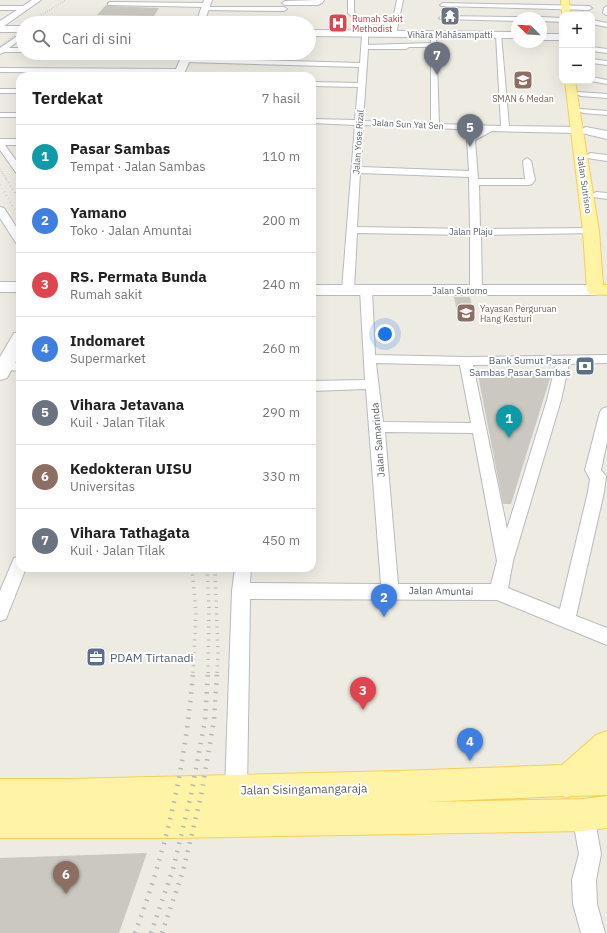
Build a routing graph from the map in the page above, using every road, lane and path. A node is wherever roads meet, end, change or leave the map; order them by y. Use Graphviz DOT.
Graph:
graph roads {
  1 [pos="37,0"];
  2 [pos="321,0"];
  3 [pos="351,0"];
  4 [pos="400,0"];
  5 [pos="132,2"];
  6 [pos="168,2"];
  7 [pos="443,3"];
  8 [pos="518,3"];
  9 [pos="110,4"];
  10 [pos="285,4"];
  11 [pos="206,5"];
  12 [pos="566,7"];
  13 [pos="0,8"];
  14 [pos="24,8"];
  15 [pos="589,8"];
  16 [pos="607,13"];
  17 [pos="202,16"];
  18 [pos="283,16"];
  19 [pos="595,17"];
  20 [pos="498,19"];
  21 [pos="511,19"];
  22 [pos="547,19"];
  23 [pos="559,20"];
  24 [pos="595,23"];
  25 [pos="607,25"];
  26 [pos="1,27"];
  27 [pos="16,28"];
  28 [pos="443,28"];
  29 [pos="316,34"];
  30 [pos="364,34"];
  31 [pos="393,34"];
  32 [pos="501,35"];
  33 [pos="511,36"];
  34 [pos="547,36"];
  35 [pos="559,36"];
  36 [pos="434,38"];
  37 [pos="16,39"];
  38 [pos="364,47"];
  39 [pos="16,50"];
  40 [pos="595,50"];
  41 [pos="1,51"];
  42 [pos="607,51"];
  43 [pos="184,60"];
  44 [pos="222,60"];
  45 [pos="277,60"];
  46 [pos="596,61"];
  47 [pos="607,63"];
  48 [pos="363,65"];
  49 [pos="275,66"];
  50 [pos="0,70"];
  51 [pos="119,72"];
  52 [pos="179,72"];
  53 [pos="607,74"];
  54 [pos="595,80"];
  55 [pos="605,82"];
  56 [pos="316,84"];
  57 [pos="571,84"];
  58 [pos="579,84"];
  59 [pos="362,85"];
  60 [pos="0,91"];
  61 [pos="16,91"];
  62 [pos="581,94"];
  63 [pos="607,96"];
  64 [pos="583,111"];
  65 [pos="607,113"];
  66 [pos="0,115"];
  67 [pos="16,115"];
  68 [pos="316,121"];
  69 [pos="359,122"];
  70 [pos="439,126"];
  71 [pos="490,128"];
  72 [pos="505,128"];
  73 [pos="581,130"];
  74 [pos="607,134"];
  75 [pos="471,139"];
  76 [pos="16,142"];
  77 [pos="0,143"];
  78 [pos="590,156"];
  79 [pos="607,158"];
  80 [pos="527,161"];
  81 [pos="16,166"];
  82 [pos="356,170"];
  83 [pos="473,178"];
  84 [pos="602,195"];
  85 [pos="0,210"];
  86 [pos="352,230"];
  87 [pos="591,231"];
  88 [pos="475,232"];
  89 [pos="0,234"];
  90 [pos="16,235"];
  91 [pos="16,237"];
  92 [pos="606,251"];
  93 [pos="0,287"];
  94 [pos="16,287"];
  95 [pos="316,290"];
  96 [pos="348,290"];
  97 [pos="366,290"];
  98 [pos="476,290"];
  99 [pos="601,290"];
  100 [pos="0,292"];
  101 [pos="16,292"];
  102 [pos="370,359"];
  103 [pos="607,359"];
  104 [pos="563,360"];
  105 [pos="466,361"];
  106 [pos="372,384"];
  107 [pos="316,386"];
  108 [pos="607,412"];
  109 [pos="377,427"];
  110 [pos="479,428"];
  111 [pos="505,562"];
  112 [pos="16,572"];
  113 [pos="243,572"];
  114 [pos="390,590"];
  115 [pos="241,591"];
  116 [pos="498,592"];
  117 [pos="0,613"];
  118 [pos="566,620"];
  119 [pos="607,638"];
  120 [pos="607,746"];
  121 [pos="607,779"];
  122 [pos="566,782"];
  123 [pos="466,784"];
  124 [pos="236,790"];
  125 [pos="0,795"];
  126 [pos="595,814"];
  127 [pos="469,816"];
  128 [pos="0,822"];
  129 [pos="593,933"];
  1 -- 14 [label="main road"];
  2 -- 10 [label="street"];
  3 -- 30 [label="street"];
  4 -- 31 [label="street"];
  5 -- 6 [label="street"];
  5 -- 9 [label="street"];
  6 -- 11 [label="street"];
  7 -- 8 [label="street"];
  7 -- 28 [label="street"];
  8 -- 12 [label="street"];
  10 -- 11 [label="street"];
  10 -- 18 [label="street"];
  11 -- 17 [label="main road"];
  12 -- 15 [label="street"];
  13 -- 14 [label="street"];
  14 -- 26 [label="main road"];
  16 -- 19 [label="street"];
  20 -- 21 [label="street"];
  20 -- 28 [label="street"];
  20 -- 32 [label="street"];
  22 -- 23 [label="street"];
  24 -- 25 [label="street"];
  26 -- 27 [label="main road"];
  28 -- 32 [label="main road"];
  28 -- 36 [label="main road"];
  29 -- 30 [label="main road"];
  30 -- 31 [label="main road"];
  30 -- 36 [label="main road"];
  30 -- 38 [label="street, Jalan Yose Rizal"];
  31 -- 36 [label="main road"];
  32 -- 33 [label="main road"];
  32 -- 72 [label="street"];
  34 -- 35 [label="main road"];
  36 -- 38 [label="street"];
  36 -- 70 [label="street"];
  37 -- 41 [label="street"];
  38 -- 48 [label="street, Jalan Yose Rizal"];
  39 -- 41 [label="street"];
  40 -- 42 [label="street"];
  43 -- 52 [label="main road"];
  44 -- 49 [label="street"];
  45 -- 49 [label="street"];
  46 -- 47 [label="street"];
  48 -- 49 [label="street"];
  48 -- 59 [label="street, Jalan Yose Rizal"];
  50 -- 51 [label="street"];
  53 -- 55 [label="street"];
  54 -- 55 [label="street"];
  56 -- 59 [label="street"];
  57 -- 73 [label="main road, Jalan Sutrisno"];
  58 -- 62 [label="main road, Jalan Sutrisno"];
  59 -- 69 [label="street, Jalan Yose Rizal"];
  60 -- 61 [label="street"];
  62 -- 63 [label="street"];
  62 -- 64 [label="main road, Jalan Sutrisno"];
  64 -- 65 [label="street"];
  64 -- 73 [label="main road, Jalan Sutrisno"];
  66 -- 67 [label="street"];
  68 -- 69 [label="street, Jalan Sun Yat Sen"];
  69 -- 70 [label="street, Jalan Sun Yat Sen"];
  69 -- 82 [label="street, Jalan Yose Rizal"];
  70 -- 71 [label="street, Jalan Sun Yat Sen"];
  70 -- 75 [label="street"];
  71 -- 72 [label="street, Jalan Sun Yat Sen"];
  71 -- 75 [label="street"];
  72 -- 73 [label="street, Jalan Sun Yat Sen"];
  73 -- 74 [label="main road"];
  73 -- 78 [label="main road, Jalan Sutrisno"];
  73 -- 87 [label="main road, Jalan Sutrisno"];
  75 -- 83 [label="street"];
  76 -- 77 [label="street"];
  77 -- 81 [label="street"];
  78 -- 79 [label="street"];
  78 -- 84 [label="main road, Jalan Sutrisno"];
  80 -- 83 [label="street"];
  82 -- 83 [label="street"];
  82 -- 86 [label="street, Jalan Yose Rizal"];
  83 -- 88 [label="street"];
  84 -- 92 [label="main road, Jalan Sutrisno"];
  85 -- 90 [label="street"];
  86 -- 88 [label="street, Jalan Plaju"];
  86 -- 96 [label="street, Jalan Yose Rizal"];
  87 -- 88 [label="street, Jalan Plaju"];
  87 -- 99 [label="main road, Jalan Sutrisno"];
  88 -- 98 [label="street"];
  89 -- 91 [label="street"];
  93 -- 94 [label="main road"];
  95 -- 96 [label="main road, Jalan Sutomo"];
  96 -- 97 [label="main road, Jalan Sutomo"];
  97 -- 98 [label="main road, Jalan Sutomo"];
  97 -- 102 [label="street, Jalan Samarinda"];
  98 -- 99 [label="main road, Jalan Sutomo"];
  100 -- 101 [label="main road"];
  102 -- 105 [label="street"];
  102 -- 106 [label="street, Jalan Samarinda"];
  103 -- 104 [label="street"];
  104 -- 105 [label="street"];
  104 -- 111 [label="street"];
  105 -- 110 [label="street"];
  106 -- 107 [label="street"];
  106 -- 109 [label="street, Jalan Samarinda"];
  108 -- 118 [label="street"];
  109 -- 110 [label="street"];
  109 -- 114 [label="street, Jalan Samarinda"];
  110 -- 111 [label="street"];
  111 -- 116 [label="street"];
  112 -- 117 [label="street"];
  113 -- 115 [label="street"];
  114 -- 115 [label="street, Jalan Amuntai"];
  114 -- 116 [label="street, Jalan Amuntai"];
  115 -- 124 [label="street"];
  116 -- 118 [label="street, Jalan Amuntai"];
  118 -- 119 [label="street, Jalan Amuntai"];
  120 -- 122 [label="main road"];
  121 -- 122 [label="main road, Jalan Sisingamangaraja"];
  122 -- 123 [label="main road, Jalan Sisingamangaraja"];
  123 -- 124 [label="main road, Jalan Sisingamangaraja"];
  123 -- 127 [label="main road"];
  124 -- 125 [label="main road, Jalan Sisingamangaraja"];
  126 -- 127 [label="main road"];
  126 -- 129 [label="street"];
  127 -- 128 [label="main road"];
}
